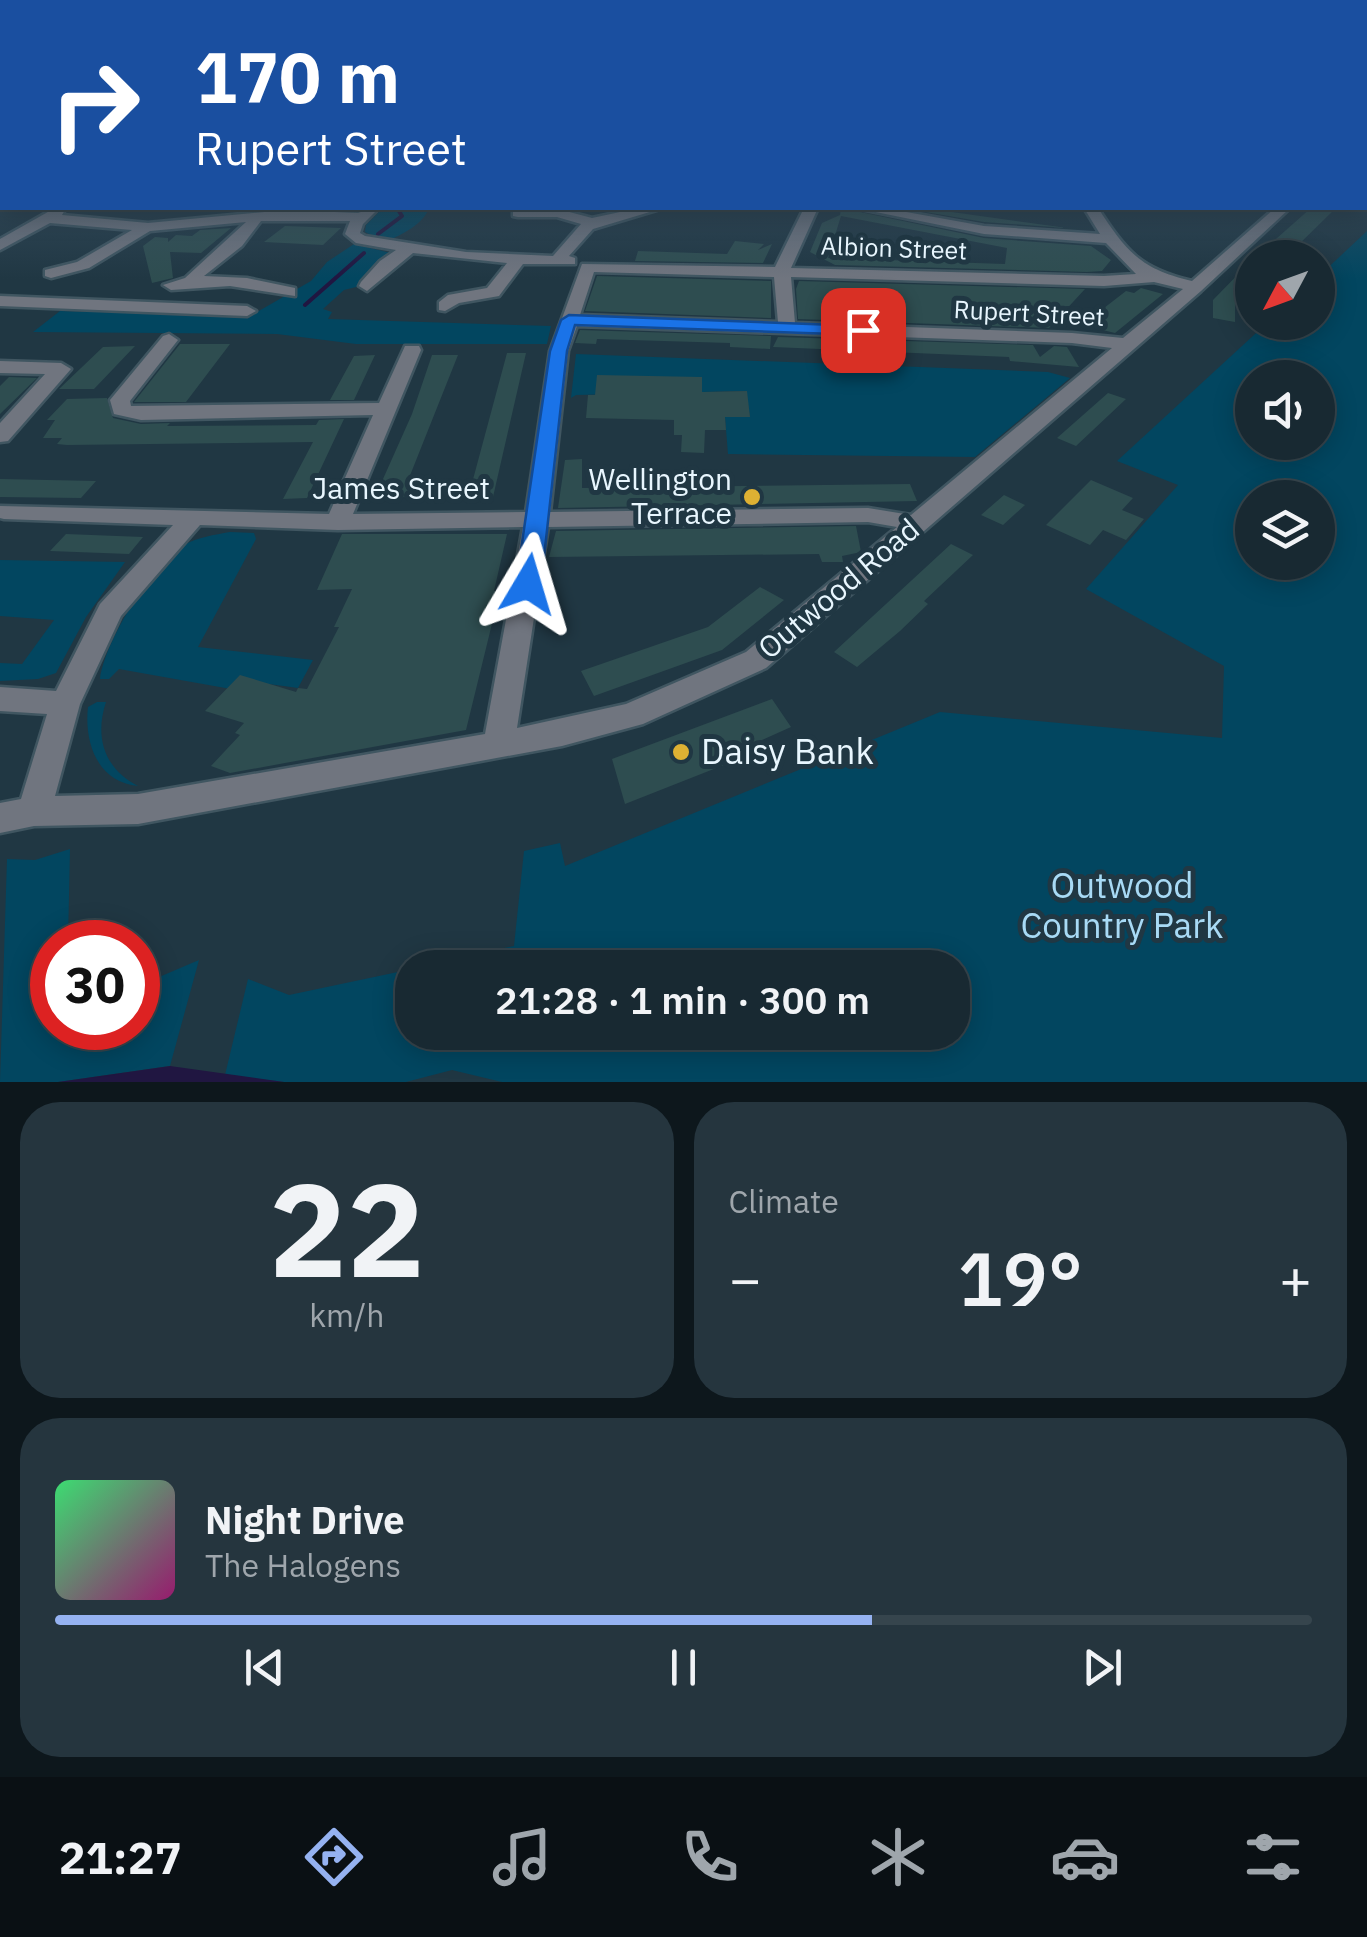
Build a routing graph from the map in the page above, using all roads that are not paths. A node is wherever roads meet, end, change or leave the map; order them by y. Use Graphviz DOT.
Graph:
graph roads {
  1 [pos="62,210"];
  2 [pos="647,210"];
  3 [pos="809,210"];
  4 [pos="875,210"];
  5 [pos="1092,210"];
  6 [pos="1281,210"];
  7 [pos="525,211"];
  8 [pos="367,212"];
  9 [pos="256,216"];
  10 [pos="47,218"];
  11 [pos="590,222"];
  12 [pos="148,228"];
  13 [pos="1110,239"];
  14 [pos="0,246"];
  15 [pos="410,248"];
  16 [pos="519,259"];
  17 [pos="572,263"];
  18 [pos="782,270"];
  19 [pos="64,273"];
  20 [pos="1154,277"];
  21 [pos="192,280"];
  22 [pos="170,285"];
  23 [pos="1195,287"];
  24 [pos="365,289"];
  25 [pos="289,292"];
  26 [pos="0,301"];
  27 [pos="445,306"];
  28 [pos="247,311"];
  29 [pos="569,320"];
  30 [pos="786,328"];
  31 [pos="170,340"];
  32 [pos="1126,344"];
  33 [pos="412,350"];
  34 [pos="0,367"];
  35 [pos="386,409"];
  36 [pos="0,436"];
  37 [pos="4,512"];
  38 [pos="191,520"];
  39 [pos="536,521"];
  40 [pos="338,522"];
  41 [pos="916,525"];
  42 [pos="0,699"];
  43 [pos="65,704"];
  44 [pos="498,746"];
  45 [pos="34,811"];
  46 [pos="0,818"];
  1 -- 10 [label="street"];
  2 -- 11 [label="street"];
  3 -- 18 [label="street"];
  4 -- 13 [label="street"];
  5 -- 13 [label="street"];
  6 -- 23 [label="street, Outwood Road"];
  7 -- 11 [label="street"];
  8 -- 9 [label="street"];
  8 -- 15 [label="street, Albion Street"];
  9 -- 12 [label="street"];
  9 -- 21 [label="street"];
  10 -- 12 [label="street"];
  10 -- 14 [label="street"];
  11 -- 17 [label="street"];
  12 -- 19 [label="street"];
  13 -- 20 [label="street"];
  15 -- 16 [label="street, Albion Street"];
  15 -- 24 [label="street"];
  16 -- 17 [label="street, Albion Street"];
  16 -- 27 [label="street"];
  17 -- 18 [label="street, Albion Street"];
  17 -- 29 [label="street"];
  18 -- 20 [label="street, Albion Street"];
  18 -- 30 [label="street"];
  20 -- 23 [label="street, Albion Street"];
  21 -- 22 [label="street"];
  21 -- 25 [label="street"];
  23 -- 32 [label="street, Outwood Road"];
  26 -- 28 [label="street"];
  29 -- 30 [label="street, Rupert Street"];
  29 -- 39 [label="street"];
  30 -- 32 [label="street, Rupert Street"];
  31 -- 35 [label="street"];
  32 -- 41 [label="street, Outwood Road"];
  33 -- 35 [label="street"];
  34 -- 36 [label="street"];
  35 -- 40 [label="street"];
  37 -- 38 [label="street, James Street"];
  38 -- 40 [label="street, James Street"];
  38 -- 43 [label="street"];
  39 -- 40 [label="street, James Street"];
  39 -- 41 [label="street, James Street"];
  39 -- 44 [label="street"];
  41 -- 44 [label="street, Outwood Road"];
  42 -- 43 [label="street"];
  43 -- 45 [label="street"];
  44 -- 45 [label="street, Outwood Road"];
  45 -- 46 [label="street, Outwood Road"];
}
